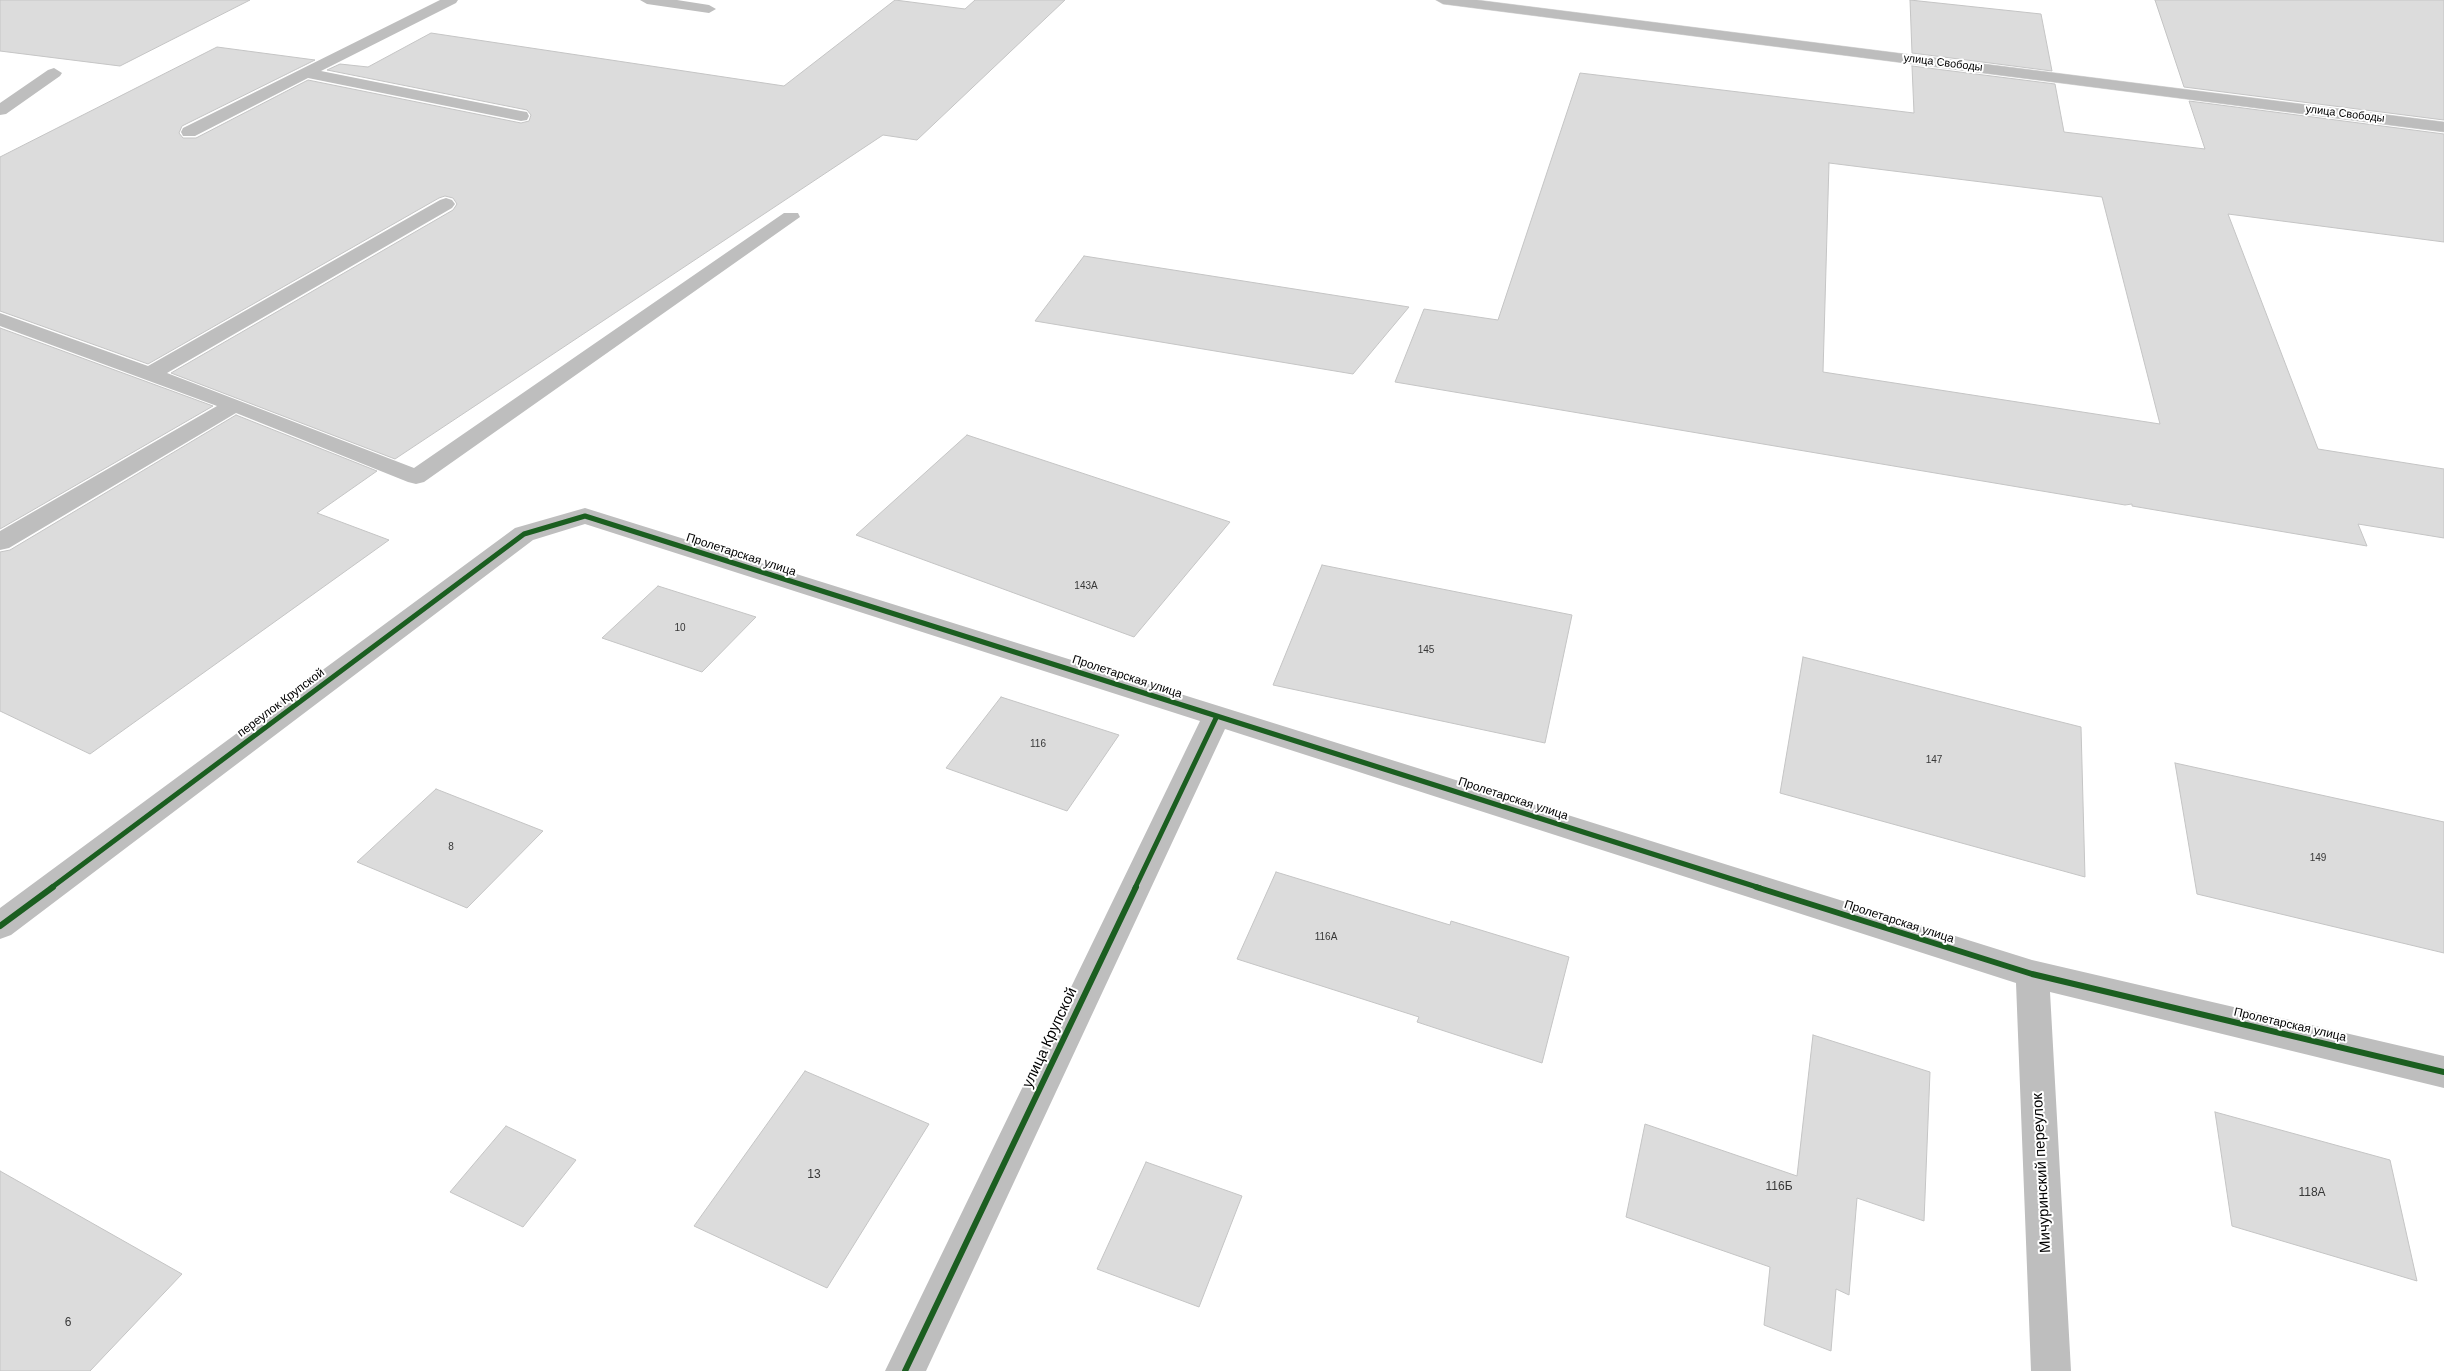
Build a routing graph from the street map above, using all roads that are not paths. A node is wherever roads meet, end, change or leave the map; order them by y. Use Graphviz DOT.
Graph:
graph roads {
  1 [pos="451,0"];
  2 [pos="647,0"];
  3 [pos="1443,0"];
  4 [pos="709,9"];
  5 [pos="305,73"];
  6 [pos="54,74"];
  7 [pos="0,110"];
  8 [pos="521,116"];
  9 [pos="2444,126"];
  10 [pos="189,132"];
  11 [pos="446,204"];
  12 [pos="791,217"];
  13 [pos="0,319"];
  14 [pos="150,374"];
  15 [pos="235,405"];
  16 [pos="585,516"];
  17 [pos="0,542"];
  18 [pos="1217,716"];
  19 [pos="0,926"];
  20 [pos="2032,974"];
  21 [pos="2444,1072"];
  22 [pos="905,1371"];
  23 [pos="2051,1371"];
  1 -- 5 [label="street"];
  2 -- 4 [label="street"];
  3 -- 9 [label="main road, улица Свободы"];
  5 -- 8 [label="street"];
  5 -- 10 [label="street"];
  6 -- 7 [label="street"];
  11 -- 14 [label="street"];
  12 -- 15 [label="street"];
  13 -- 14 [label="street"];
  14 -- 15 [label="street"];
  15 -- 17 [label="street"];
  16 -- 18 [label="street, Пролетарская улица"];
  16 -- 19 [label="street, переулок Крупской"];
  18 -- 20 [label="street, Пролетарская улица"];
  18 -- 22 [label="street, улица Крупской"];
  20 -- 21 [label="street, Пролетарская улица"];
  20 -- 23 [label="street, Мичуринский переулок"];
}
